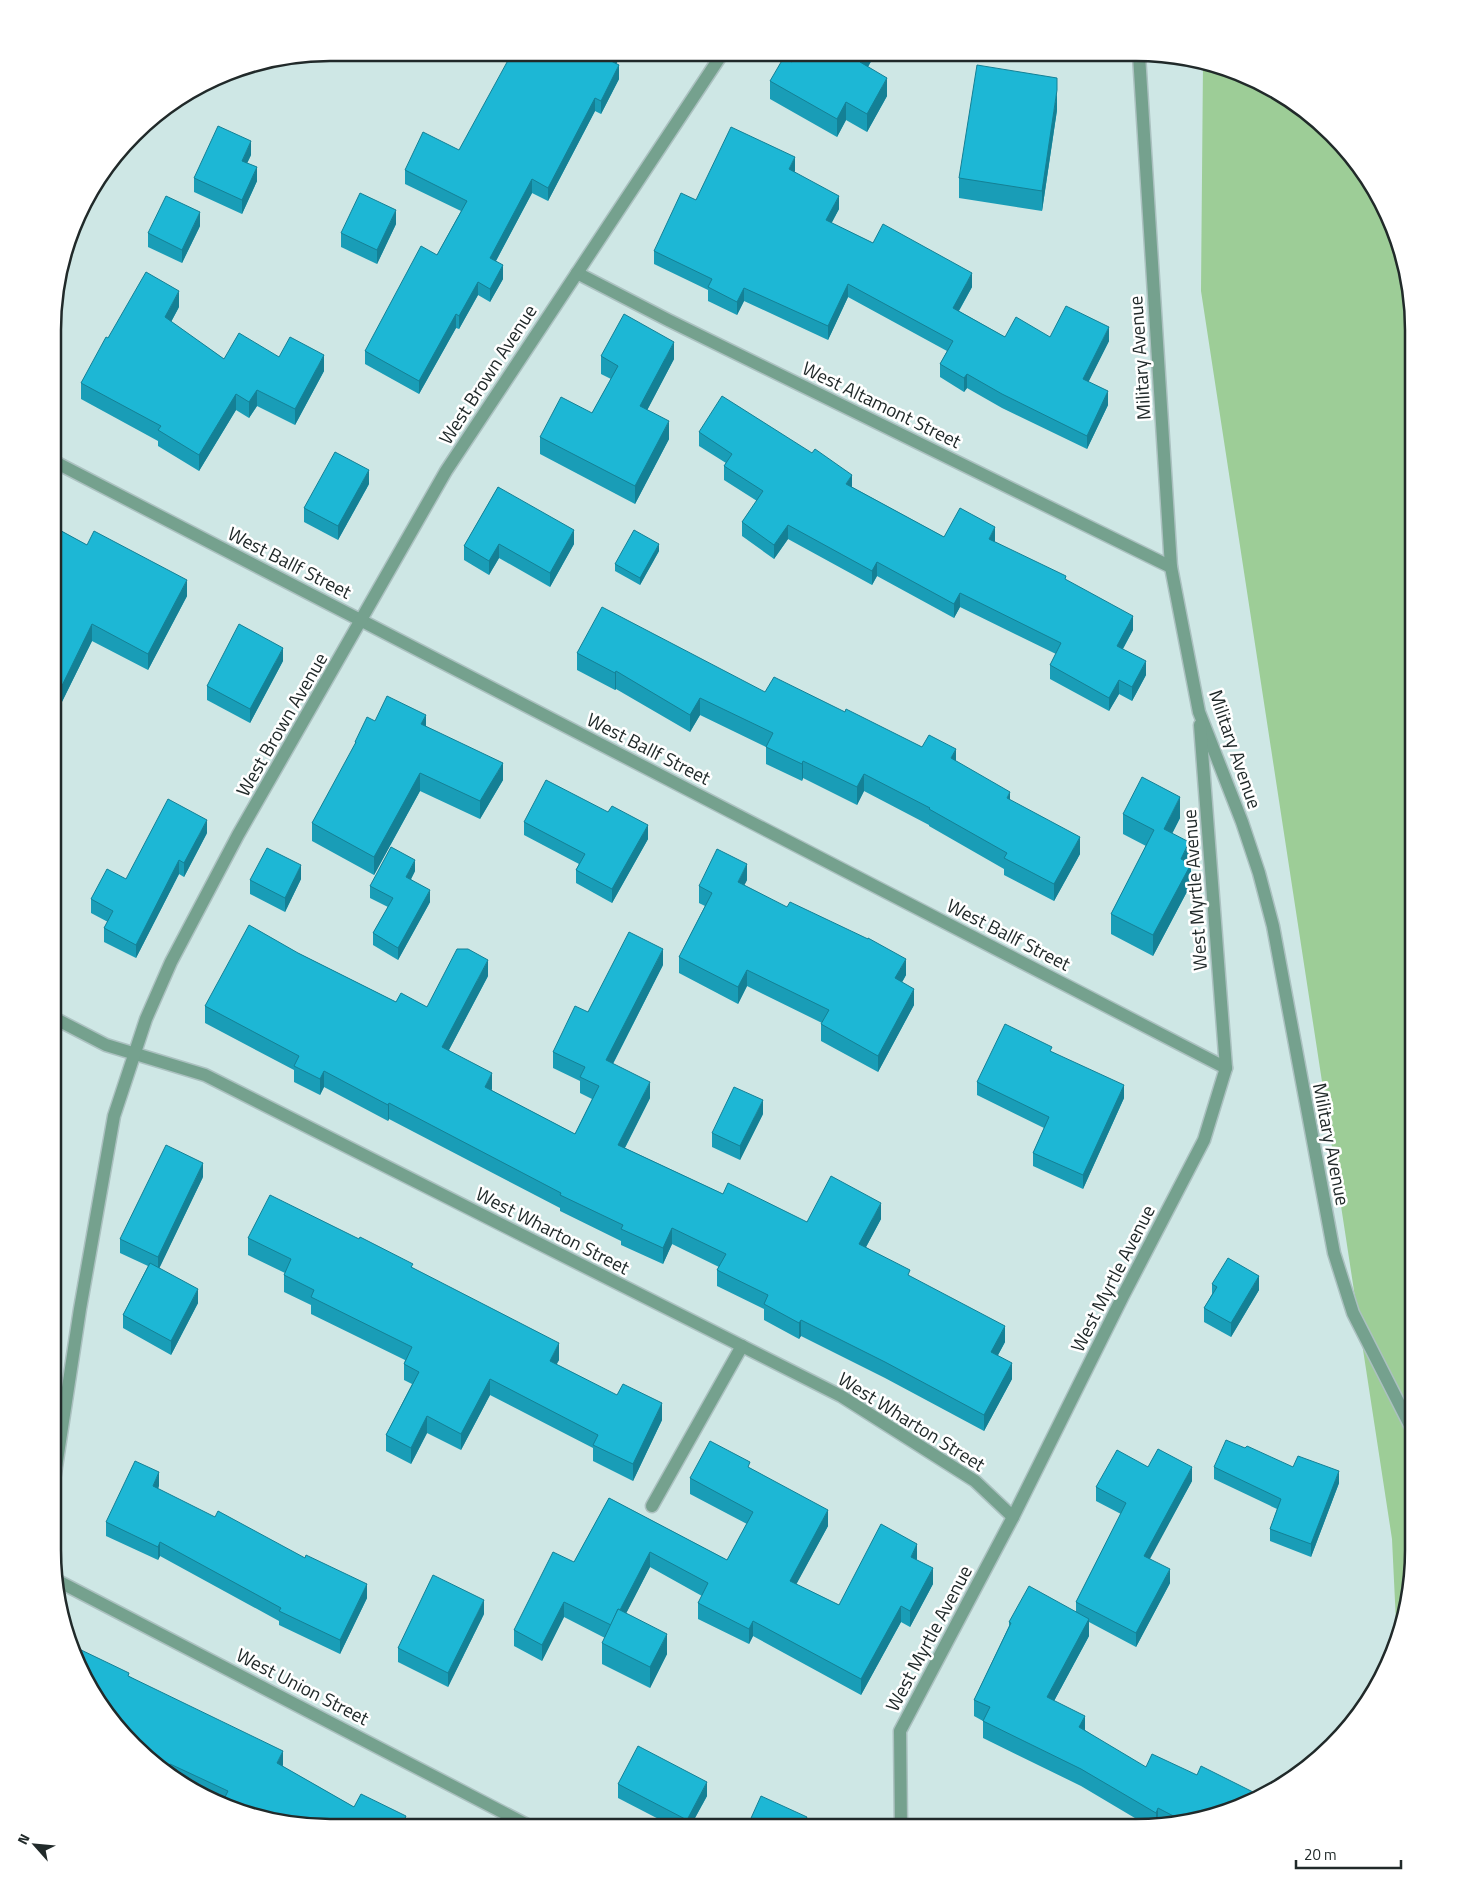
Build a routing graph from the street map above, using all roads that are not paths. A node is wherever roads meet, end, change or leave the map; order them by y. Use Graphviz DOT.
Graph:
graph roads {
  1 [pos="717,61"];
  2 [pos="1139,61"];
  3 [pos="577,273"];
  4 [pos="61,465"];
  5 [pos="1171,567"];
  6 [pos="361,620"];
  7 [pos="1199,712"];
  8 [pos="61,1022"];
  9 [pos="134,1054"];
  10 [pos="1226,1068"];
  11 [pos="742,1346"];
  12 [pos="1405,1416"];
  13 [pos="61,1434"];
  14 [pos="652,1506"];
  15 [pos="1013,1518"];
  16 [pos="64,1584"];
  17 [pos="516,1819"];
  18 [pos="901,1819"];
  1 -- 3 [label="street, West Brown Avenue"];
  2 -- 5 [label="street, Military Avenue"];
  3 -- 5 [label="street, West Altamont Street"];
  3 -- 6 [label="street, West Brown Avenue"];
  4 -- 6 [label="street, West Ballf Street"];
  5 -- 7 [label="street, Military Avenue"];
  6 -- 9 [label="street, West Brown Avenue"];
  6 -- 10 [label="street, West Ballf Street"];
  7 -- 10 [label="street, West Myrtle Avenue"];
  7 -- 12 [label="street, Military Avenue"];
  8 -- 9 [label="street, West Wharton Street"];
  9 -- 11 [label="street, West Wharton Street"];
  9 -- 13 [label="street, West Brown Avenue"];
  10 -- 15 [label="street, West Myrtle Avenue"];
  11 -- 14 [label="street"];
  11 -- 15 [label="street, West Wharton Street"];
  15 -- 18 [label="street, West Myrtle Avenue"];
  16 -- 17 [label="street, West Union Street"];
}
